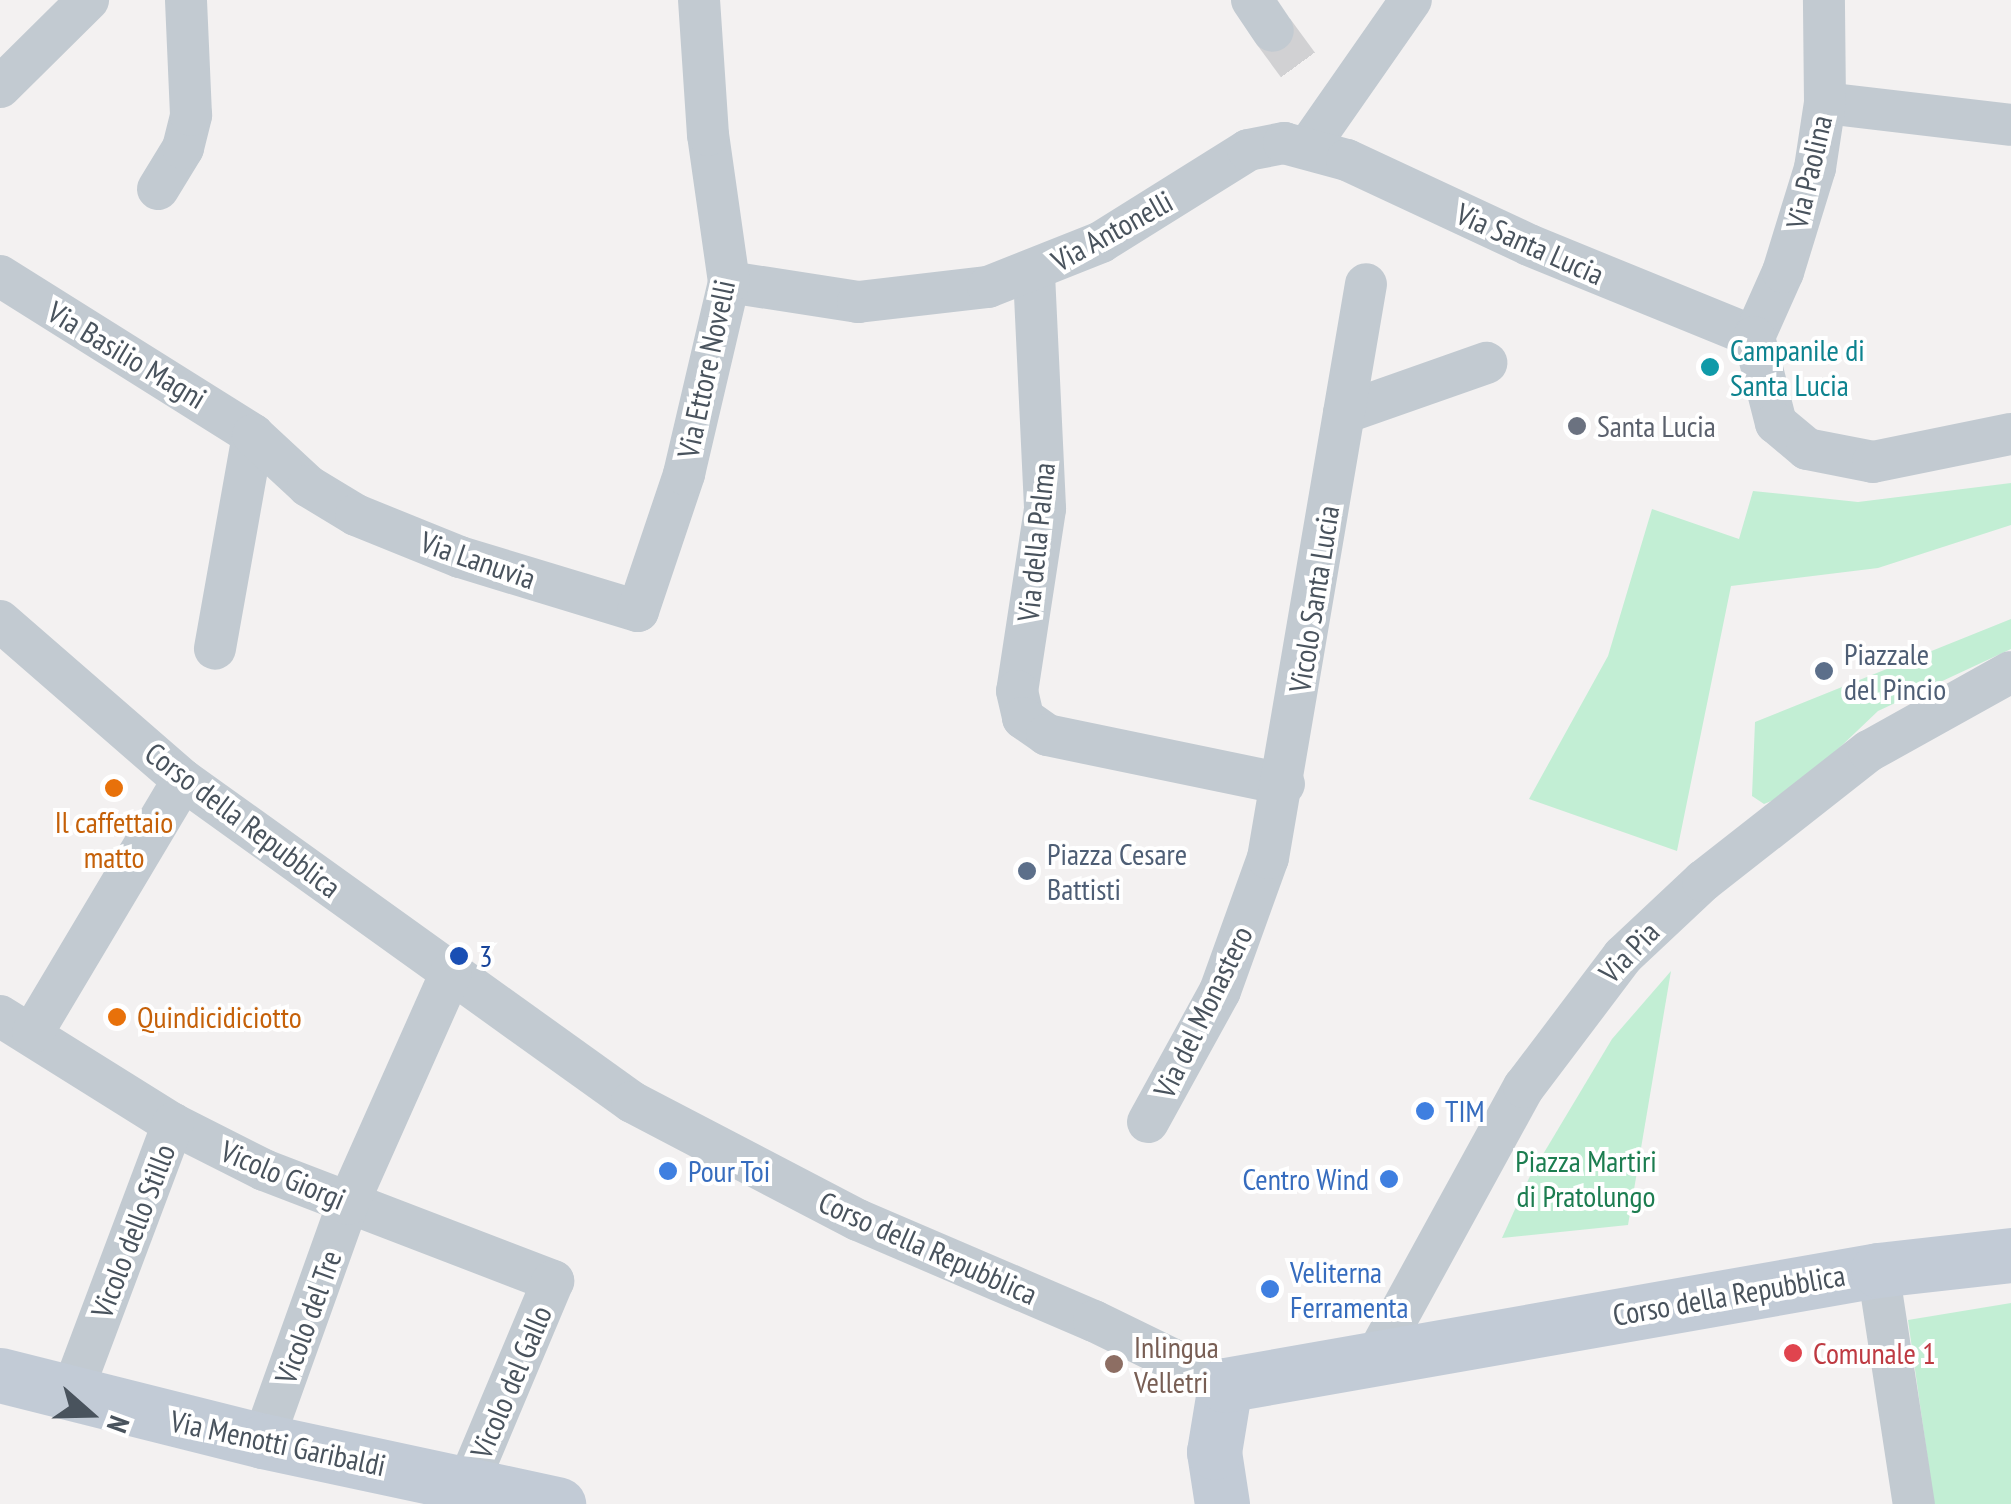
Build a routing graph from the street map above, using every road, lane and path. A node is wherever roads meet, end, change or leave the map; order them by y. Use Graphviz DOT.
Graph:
graph roads {
  1 [pos="88,0"];
  2 [pos="186,0"];
  3 [pos="699,0"];
  4 [pos="1411,0"];
  5 [pos="1824,0"];
  6 [pos="0,87"];
  7 [pos="1825,103"];
  8 [pos="2011,124"];
  9 [pos="1309,146"];
  10 [pos="158,189"];
  11 [pos="1034,274"];
  12 [pos="0,276"];
  13 [pos="729,282"];
  14 [pos="1366,284"];
  15 [pos="1754,337"];
  16 [pos="1486,364"];
  17 [pos="1344,414"];
  18 [pos="2011,434"];
  19 [pos="252,436"];
  20 [pos="324,498"];
  21 [pos="638,611"];
  22 [pos="0,621"];
  23 [pos="215,649"];
  24 [pos="2011,672"];
  25 [pos="183,780"];
  26 [pos="1284,784"];
  27 [pos="451,972"];
  28 [pos="16,1024"];
  29 [pos="1148,1122"];
  30 [pos="173,1124"];
  31 [pos="348,1204"];
  32 [pos="2011,1255"];
  33 [pos="1878,1270"];
  34 [pos="554,1280"];
  35 [pos="1377,1354"];
  36 [pos="0,1374"];
  37 [pos="1225,1385"];
  38 [pos="71,1394"];
  39 [pos="263,1441"];
  40 [pos="468,1483"];
  41 [pos="558,1504"];
  42 [pos="1222,1504"];
  43 [pos="1914,1504"];
  1 -- 6 [label="street"];
  2 -- 10 [label="street"];
  3 -- 13 [label="street, Via Ettore Novelli"];
  4 -- 9 [label="street"];
  5 -- 7 [label="street, Via Paolina"];
  7 -- 8 [label="street"];
  7 -- 15 [label="street, Via Paolina"];
  9 -- 11 [label="street, Via Antonelli"];
  9 -- 15 [label="street, Via Santa Lucia"];
  11 -- 13 [label="street, Via Antonelli"];
  11 -- 26 [label="street, Via della Palma"];
  12 -- 19 [label="street, Via Basilio Magni"];
  13 -- 21 [label="street, Via Ettore Novelli"];
  14 -- 17 [label="street, Vicolo Santa Lucia"];
  15 -- 18 [label="street"];
  16 -- 17 [label="street"];
  17 -- 26 [label="street, Vicolo Santa Lucia"];
  19 -- 20 [label="street, Via Basilio Magni"];
  19 -- 23 [label="street"];
  20 -- 21 [label="street, Via Lanuvia"];
  22 -- 25 [label="street, Corso della Repubblica"];
  24 -- 35 [label="street, Via Pia"];
  25 -- 27 [label="street, Corso della Repubblica"];
  25 -- 28 [label="street, Vicolo Giorgi"];
  26 -- 29 [label="street, Via del Monastero"];
  27 -- 31 [label="street, Vicolo del Tre"];
  27 -- 37 [label="street, Corso della Repubblica"];
  28 -- 30 [label="street, Vicolo Giorgi"];
  30 -- 31 [label="street, Vicolo Giorgi"];
  30 -- 38 [label="street, Vicolo dello Stillo"];
  31 -- 34 [label="street, Vicolo Giorgi"];
  31 -- 39 [label="street, Vicolo del Tre"];
  32 -- 33 [label="street, Corso della Repubblica"];
  33 -- 35 [label="street, Corso della Repubblica"];
  33 -- 43 [label="street"];
  34 -- 40 [label="street, Vicolo del Gallo"];
  35 -- 37 [label="street, Corso della Repubblica"];
  36 -- 38 [label="street, Via Menotti Garibaldi"];
  37 -- 42 [label="street"];
  38 -- 39 [label="street, Via Menotti Garibaldi"];
  39 -- 40 [label="street, Via Menotti Garibaldi"];
  40 -- 41 [label="street, Via Menotti Garibaldi"];
}
